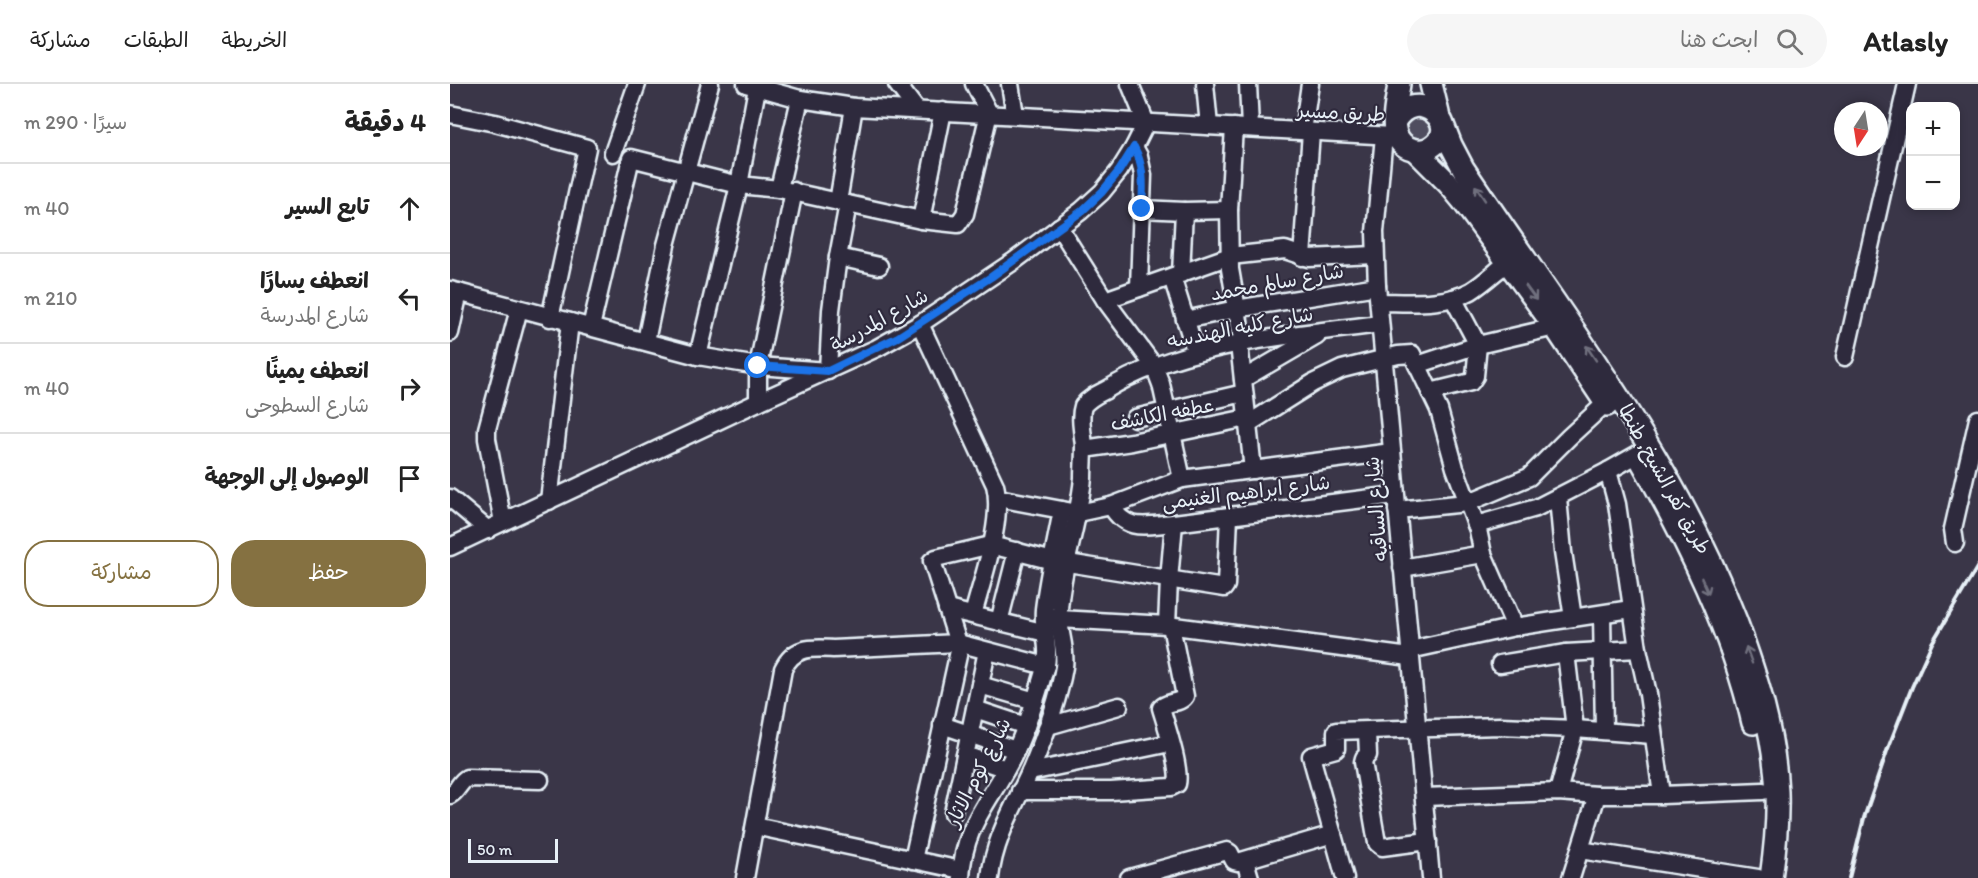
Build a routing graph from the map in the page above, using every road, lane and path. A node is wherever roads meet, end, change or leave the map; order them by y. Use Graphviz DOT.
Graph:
graph roads {
  1 [pos="637,84"];
  2 [pos="710,84"];
  3 [pos="897,84"];
  4 [pos="974,84"];
  5 [pos="1010,84"];
  6 [pos="1130,84"];
  7 [pos="1205,84"];
  8 [pos="1248,84"];
  9 [pos="1310,84"];
  10 [pos="1399,84"];
  11 [pos="1431,84"];
  12 [pos="1907,84"];
  13 [pos="752,86"];
  14 [pos="800,99"];
  15 [pos="854,107"];
  16 [pos="916,109"];
  17 [pos="943,111"];
  18 [pos="989,113"];
  19 [pos="450,114"];
  20 [pos="1015,115"];
  21 [pos="1440,117"];
  22 [pos="1146,123"];
  23 [pos="1209,126"];
  24 [pos="1242,128"];
  25 [pos="1307,131"];
  26 [pos="1392,131"];
  27 [pos="1134,147"];
  28 [pos="587,148"];
  29 [pos="1415,150"];
  30 [pos="614,153"];
  31 [pos="631,158"];
  32 [pos="686,171"];
  33 [pos="739,185"];
  34 [pos="786,190"];
  35 [pos="843,203"];
  36 [pos="1142,209"];
  37 [pos="1229,210"];
  38 [pos="1184,212"];
  39 [pos="921,220"];
  40 [pos="1059,227"];
  41 [pos="1375,255"];
  42 [pos="1230,256"];
  43 [pos="838,257"];
  44 [pos="1302,258"];
  45 [pos="1508,262"];
  46 [pos="879,266"];
  47 [pos="1177,275"];
  48 [pos="1139,288"];
  49 [pos="454,291"];
  50 [pos="1378,294"];
  51 [pos="1453,298"];
  52 [pos="1105,300"];
  53 [pos="519,309"];
  54 [pos="1236,309"];
  55 [pos="550,318"];
  56 [pos="1185,320"];
  57 [pos="570,322"];
  58 [pos="920,324"];
  59 [pos="1380,324"];
  60 [pos="591,327"];
  61 [pos="1555,327"];
  62 [pos="1326,331"];
  63 [pos="450,333"];
  64 [pos="646,341"];
  65 [pos="1241,344"];
  66 [pos="1478,345"];
  67 [pos="1196,353"];
  68 [pos="698,356"];
  69 [pos="1845,357"];
  70 [pos="1383,359"];
  71 [pos="1417,364"];
  72 [pos="758,366"];
  73 [pos="1154,366"];
  74 [pos="828,371"];
  75 [pos="1244,386"];
  76 [pos="1430,392"];
  77 [pos="758,402"];
  78 [pos="1606,403"];
  79 [pos="1167,410"];
  80 [pos="1135,418"];
  81 [pos="1978,419"];
  82 [pos="1247,421"];
  83 [pos="1172,434"];
  84 [pos="1084,449"];
  85 [pos="1392,453"];
  86 [pos="1638,454"];
  87 [pos="1253,470"];
  88 [pos="1608,471"];
  89 [pos="1182,479"];
  90 [pos="450,498"];
  91 [pos="998,498"];
  92 [pos="1558,498"];
  93 [pos="549,501"];
  94 [pos="1396,503"];
  95 [pos="1467,503"];
  96 [pos="1111,506"];
  97 [pos="1070,512"];
  98 [pos="1228,516"];
  99 [pos="1174,523"];
  100 [pos="1476,525"];
  101 [pos="496,526"];
  102 [pos="1955,543"];
  103 [pos="991,545"];
  104 [pos="450,547"];
  105 [pos="1017,551"];
  106 [pos="1483,554"];
  107 [pos="1060,562"];
  108 [pos="1402,568"];
  109 [pos="1168,580"];
  110 [pos="947,609"];
  111 [pos="1631,609"];
  112 [pos="1602,614"];
  113 [pos="973,615"];
  114 [pos="1573,618"];
  115 [pos="1059,619"];
  116 [pos="999,622"];
  117 [pos="1169,626"];
  118 [pos="1515,627"];
  119 [pos="1046,633"];
  120 [pos="958,643"];
  121 [pos="1638,649"];
  122 [pos="987,651"];
  123 [pos="1602,651"];
  124 [pos="1566,653"];
  125 [pos="1410,654"];
  126 [pos="1500,664"];
  127 [pos="1046,666"];
  128 [pos="980,685"];
  129 [pos="1035,701"];
  130 [pos="1119,706"];
  131 [pos="975,709"];
  132 [pos="942,725"];
  133 [pos="1026,726"];
  134 [pos="1048,726"];
  135 [pos="1575,729"];
  136 [pos="1367,730"];
  137 [pos="1418,730"];
  138 [pos="1604,731"];
  139 [pos="969,734"];
  140 [pos="1653,735"];
  141 [pos="1170,743"];
  142 [pos="1016,750"];
  143 [pos="965,755"];
  144 [pos="1006,769"];
  145 [pos="1030,772"];
  146 [pos="540,780"];
  147 [pos="1020,791"];
  148 [pos="1763,791"];
  149 [pos="1558,792"];
  150 [pos="450,795"];
  151 [pos="1598,795"];
  152 [pos="1662,795"];
  153 [pos="1424,796"];
  154 [pos="925,805"];
  155 [pos="953,813"];
  156 [pos="975,819"];
  157 [pos="754,826"];
  158 [pos="1333,834"];
  159 [pos="1428,841"];
  160 [pos="1580,850"];
  161 [pos="913,860"];
  162 [pos="1245,861"];
  163 [pos="961,874"];
  164 [pos="745,878"];
  165 [pos="990,878"];
  166 [pos="1129,878"];
  167 [pos="1250,878"];
  168 [pos="1345,878"];
  169 [pos="1431,878"];
  170 [pos="1571,878"];
  171 [pos="1758,878"];
  172 [pos="1771,878"];
  1 -- 30 [label="street"];
  2 -- 32 [label="street"];
  3 -- 16 [label="street"];
  4 -- 18 [label="street"];
  5 -- 20 [label="street"];
  6 -- 22 [label="street"];
  7 -- 23 [label="street"];
  8 -- 24 [label="street"];
  9 -- 25 [label="street"];
  10 -- 26 [label="main road"];
  11 -- 21 [label="main road, طريق كفر الشيخ, طنطا"];
  12 -- 69 [label="street"];
  13 -- 14 [label="street, طريق مسير"];
  13 -- 33 [label="street"];
  14 -- 15 [label="street, طريق مسير"];
  14 -- 34 [label="street"];
  15 -- 16 [label="street, طريق مسير"];
  15 -- 35 [label="street"];
  16 -- 17 [label="street, طريق مسير"];
  17 -- 18 [label="street, طريق مسير"];
  17 -- 39 [label="street"];
  18 -- 20 [label="street, طريق مسير"];
  18 -- 39 [label="street"];
  19 -- 28 [label="street"];
  20 -- 22 [label="street, طريق مسير"];
  21 -- 26 [label="main road"];
  21 -- 29 [label="main road"];
  172 -- 21 [label="main road, طريق كفر الشيخ, طنطا, one-way"];
  22 -- 23 [label="street, طريق مسير"];
  22 -- 27 [label="street, شارع المدرسة"];
  23 -- 24 [label="street, طريق مسير"];
  24 -- 25 [label="street, طريق مسير"];
  24 -- 37 [label="street"];
  25 -- 26 [label="street, طريق مسير"];
  25 -- 44 [label="street"];
  26 -- 29 [label="main road"];
  26 -- 41 [label="street, شارع الساقيه"];
  27 -- 36 [label="street"];
  27 -- 40 [label="street, شارع المدرسة"];
  28 -- 30 [label="street"];
  28 -- 55 [label="street"];
  29 -- 45 [label="main road, طريق كفر الشيخ, طنطا"];
  30 -- 31 [label="street"];
  31 -- 32 [label="street"];
  31 -- 60 [label="street"];
  32 -- 33 [label="street"];
  32 -- 64 [label="street"];
  33 -- 34 [label="street"];
  33 -- 68 [label="street"];
  34 -- 35 [label="street"];
  34 -- 72 [label="street"];
  35 -- 39 [label="street"];
  35 -- 43 [label="street"];
  36 -- 38 [label="street"];
  36 -- 48 [label="street"];
  37 -- 38 [label="street"];
  37 -- 42 [label="street"];
  38 -- 47 [label="street"];
  40 -- 52 [label="street"];
  40 -- 58 [label="street, شارع المدرسة"];
  41 -- 44 [label="street"];
  41 -- 50 [label="street, شارع الساقيه"];
  42 -- 44 [label="street"];
  42 -- 47 [label="street"];
  42 -- 54 [label="street"];
  43 -- 46 [label="street"];
  43 -- 74 [label="street"];
  45 -- 51 [label="street"];
  45 -- 61 [label="main road, طريق كفر الشيخ, طنطا, one-way"];
  47 -- 48 [label="street"];
  47 -- 56 [label="street"];
  48 -- 52 [label="street"];
  49 -- 53 [label="street"];
  49 -- 63 [label="street"];
  50 -- 51 [label="street, شارع سالم محمد"];
  50 -- 54 [label="street, شارع سالم محمد"];
  50 -- 59 [label="street, شارع الساقيه"];
  51 -- 66 [label="street"];
  52 -- 73 [label="street"];
  53 -- 55 [label="street"];
  53 -- 101 [label="street"];
  54 -- 56 [label="street, شارع سالم محمد"];
  54 -- 65 [label="street"];
  55 -- 57 [label="street"];
  56 -- 67 [label="street"];
  57 -- 60 [label="street"];
  57 -- 93 [label="street"];
  58 -- 74 [label="street, شارع المدرسة"];
  58 -- 91 [label="street"];
  59 -- 62 [label="street, شارع كليه الهندسه"];
  59 -- 70 [label="street, شارع الساقيه"];
  60 -- 64 [label="street"];
  61 -- 66 [label="street"];
  61 -- 78 [label="main road, طريق كفر الشيخ, طنطا"];
  62 -- 65 [label="street, شارع كليه الهندسه"];
  62 -- 75 [label="street"];
  64 -- 68 [label="street"];
  65 -- 67 [label="street, شارع كليه الهندسه"];
  65 -- 75 [label="street"];
  66 -- 71 [label="street"];
  66 -- 76 [label="street"];
  67 -- 73 [label="street, شارع كليه الهندسه"];
  68 -- 72 [label="street"];
  70 -- 71 [label="street"];
  70 -- 82 [label="street"];
  70 -- 85 [label="street, شارع الساقيه"];
  71 -- 76 [label="street"];
  72 -- 74 [label="street"];
  72 -- 77 [label="street"];
  73 -- 79 [label="street"];
  73 -- 84 [label="street, شارع كليه الهندسه"];
  74 -- 77 [label="street, شارع المدرسة"];
  75 -- 79 [label="street"];
  75 -- 82 [label="street"];
  76 -- 95 [label="street"];
  77 -- 93 [label="street, شارع المدرسة"];
  78 -- 86 [label="main road, طريق كفر الشيخ, طنطا"];
  78 -- 95 [label="street, شارع ابراهيم الغنيمى"];
  79 -- 80 [label="street"];
  79 -- 83 [label="street"];
  81 -- 102 [label="street"];
  82 -- 83 [label="street, عطفه الكاشف"];
  82 -- 87 [label="street"];
  83 -- 84 [label="street, عطفه الكاشف"];
  83 -- 89 [label="street"];
  84 -- 97 [label="street, شارع كليه الهندسه"];
  85 -- 87 [label="street"];
  85 -- 94 [label="street, شارع الساقيه"];
  86 -- 88 [label="street"];
  86 -- 148 [label="main road, طريق كفر الشيخ, طنطا, one-way"];
  87 -- 89 [label="street"];
  88 -- 92 [label="street"];
  88 -- 111 [label="street"];
  89 -- 96 [label="street"];
  90 -- 101 [label="street"];
  91 -- 97 [label="street"];
  91 -- 103 [label="street"];
  92 -- 100 [label="street"];
  92 -- 114 [label="street"];
  93 -- 101 [label="street, شارع المدرسة"];
  94 -- 95 [label="street, شارع ابراهيم الغنيمى"];
  94 -- 98 [label="street, شارع ابراهيم الغنيمى"];
  94 -- 108 [label="street, شارع الساقيه"];
  95 -- 100 [label="street"];
  96 -- 97 [label="street"];
  96 -- 99 [label="street, شارع ابراهيم الغنيمى"];
  97 -- 107 [label="street, شارع كوم الاثار"];
  98 -- 99 [label="street, شارع ابراهيم الغنيمى"];
  98 -- 109 [label="street"];
  99 -- 109 [label="street"];
  100 -- 106 [label="street"];
  101 -- 104 [label="street, شارع المدرسة"];
  103 -- 105 [label="street"];
  103 -- 110 [label="street"];
  103 -- 113 [label="street"];
  105 -- 107 [label="street"];
  105 -- 116 [label="street"];
  106 -- 108 [label="street"];
  106 -- 118 [label="street"];
  107 -- 109 [label="street"];
  107 -- 115 [label="street, شارع كوم الاثار"];
  107 -- 119 [label="street, شارع كوم الاثار"];
  108 -- 125 [label="street, شارع الساقيه"];
  109 -- 117 [label="street"];
  110 -- 113 [label="street"];
  110 -- 120 [label="street"];
  111 -- 112 [label="street"];
  111 -- 121 [label="street"];
  112 -- 114 [label="street"];
  112 -- 123 [label="street"];
  113 -- 116 [label="street"];
  114 -- 118 [label="street"];
  115 -- 117 [label="street"];
  115 -- 134 [label="street, شارع كوم الاثار"];
  116 -- 119 [label="street"];
  117 -- 125 [label="street"];
  117 -- 141 [label="street"];
  118 -- 125 [label="street"];
  119 -- 127 [label="street, شارع كوم الاثار"];
  120 -- 122 [label="street"];
  120 -- 132 [label="street"];
  120 -- 157 [label="street"];
  121 -- 123 [label="street"];
  121 -- 140 [label="street"];
  122 -- 127 [label="street"];
  122 -- 128 [label="street"];
  123 -- 124 [label="street"];
  123 -- 138 [label="street"];
  124 -- 126 [label="street"];
  124 -- 135 [label="street"];
  125 -- 137 [label="street, شارع الساقيه"];
  127 -- 129 [label="street, شارع كوم الاثار"];
  128 -- 129 [label="street"];
  128 -- 131 [label="street"];
  129 -- 133 [label="street, شارع كوم الاثار"];
  130 -- 134 [label="street"];
  131 -- 133 [label="street"];
  131 -- 139 [label="street"];
  132 -- 139 [label="street"];
  132 -- 154 [label="street"];
  133 -- 142 [label="street, شارع كوم الاثار"];
  134 -- 145 [label="street, شارع كوم الاثار"];
  135 -- 137 [label="street"];
  135 -- 138 [label="street"];
  135 -- 149 [label="street"];
  136 -- 137 [label="street"];
  136 -- 158 [label="street"];
  136 -- 159 [label="street"];
  137 -- 153 [label="street, شارع الساقيه"];
  138 -- 140 [label="street"];
  139 -- 142 [label="street"];
  139 -- 143 [label="street"];
  140 -- 152 [label="street"];
  141 -- 145 [label="street"];
  141 -- 147 [label="street"];
  142 -- 144 [label="street, شارع كوم الاثار"];
  143 -- 144 [label="street"];
  143 -- 155 [label="street"];
  144 -- 156 [label="street, شارع كوم الاثار"];
  145 -- 147 [label="street, شارع كوم الاثار"];
  146 -- 150 [label="street"];
  147 -- 165 [label="street, شارع كوم الاثار"];
  148 -- 152 [label="street"];
  148 -- 171 [label="main road, طريق كفر الشيخ, طنطا"];
  149 -- 151 [label="street"];
  149 -- 153 [label="street"];
  151 -- 152 [label="street"];
  151 -- 160 [label="street"];
  153 -- 159 [label="street, شارع الساقيه"];
  154 -- 155 [label="street"];
  154 -- 161 [label="street"];
  155 -- 156 [label="street"];
  156 -- 163 [label="street, شارع كوم الاثار"];
  157 -- 161 [label="street"];
  157 -- 164 [label="street"];
  158 -- 162 [label="street"];
  158 -- 168 [label="street"];
  159 -- 169 [label="street, شارع الساقيه"];
  160 -- 170 [label="street"];
  160 -- 171 [label="street"];
  161 -- 163 [label="street"];
  162 -- 166 [label="street"];
  162 -- 167 [label="street"];
}
